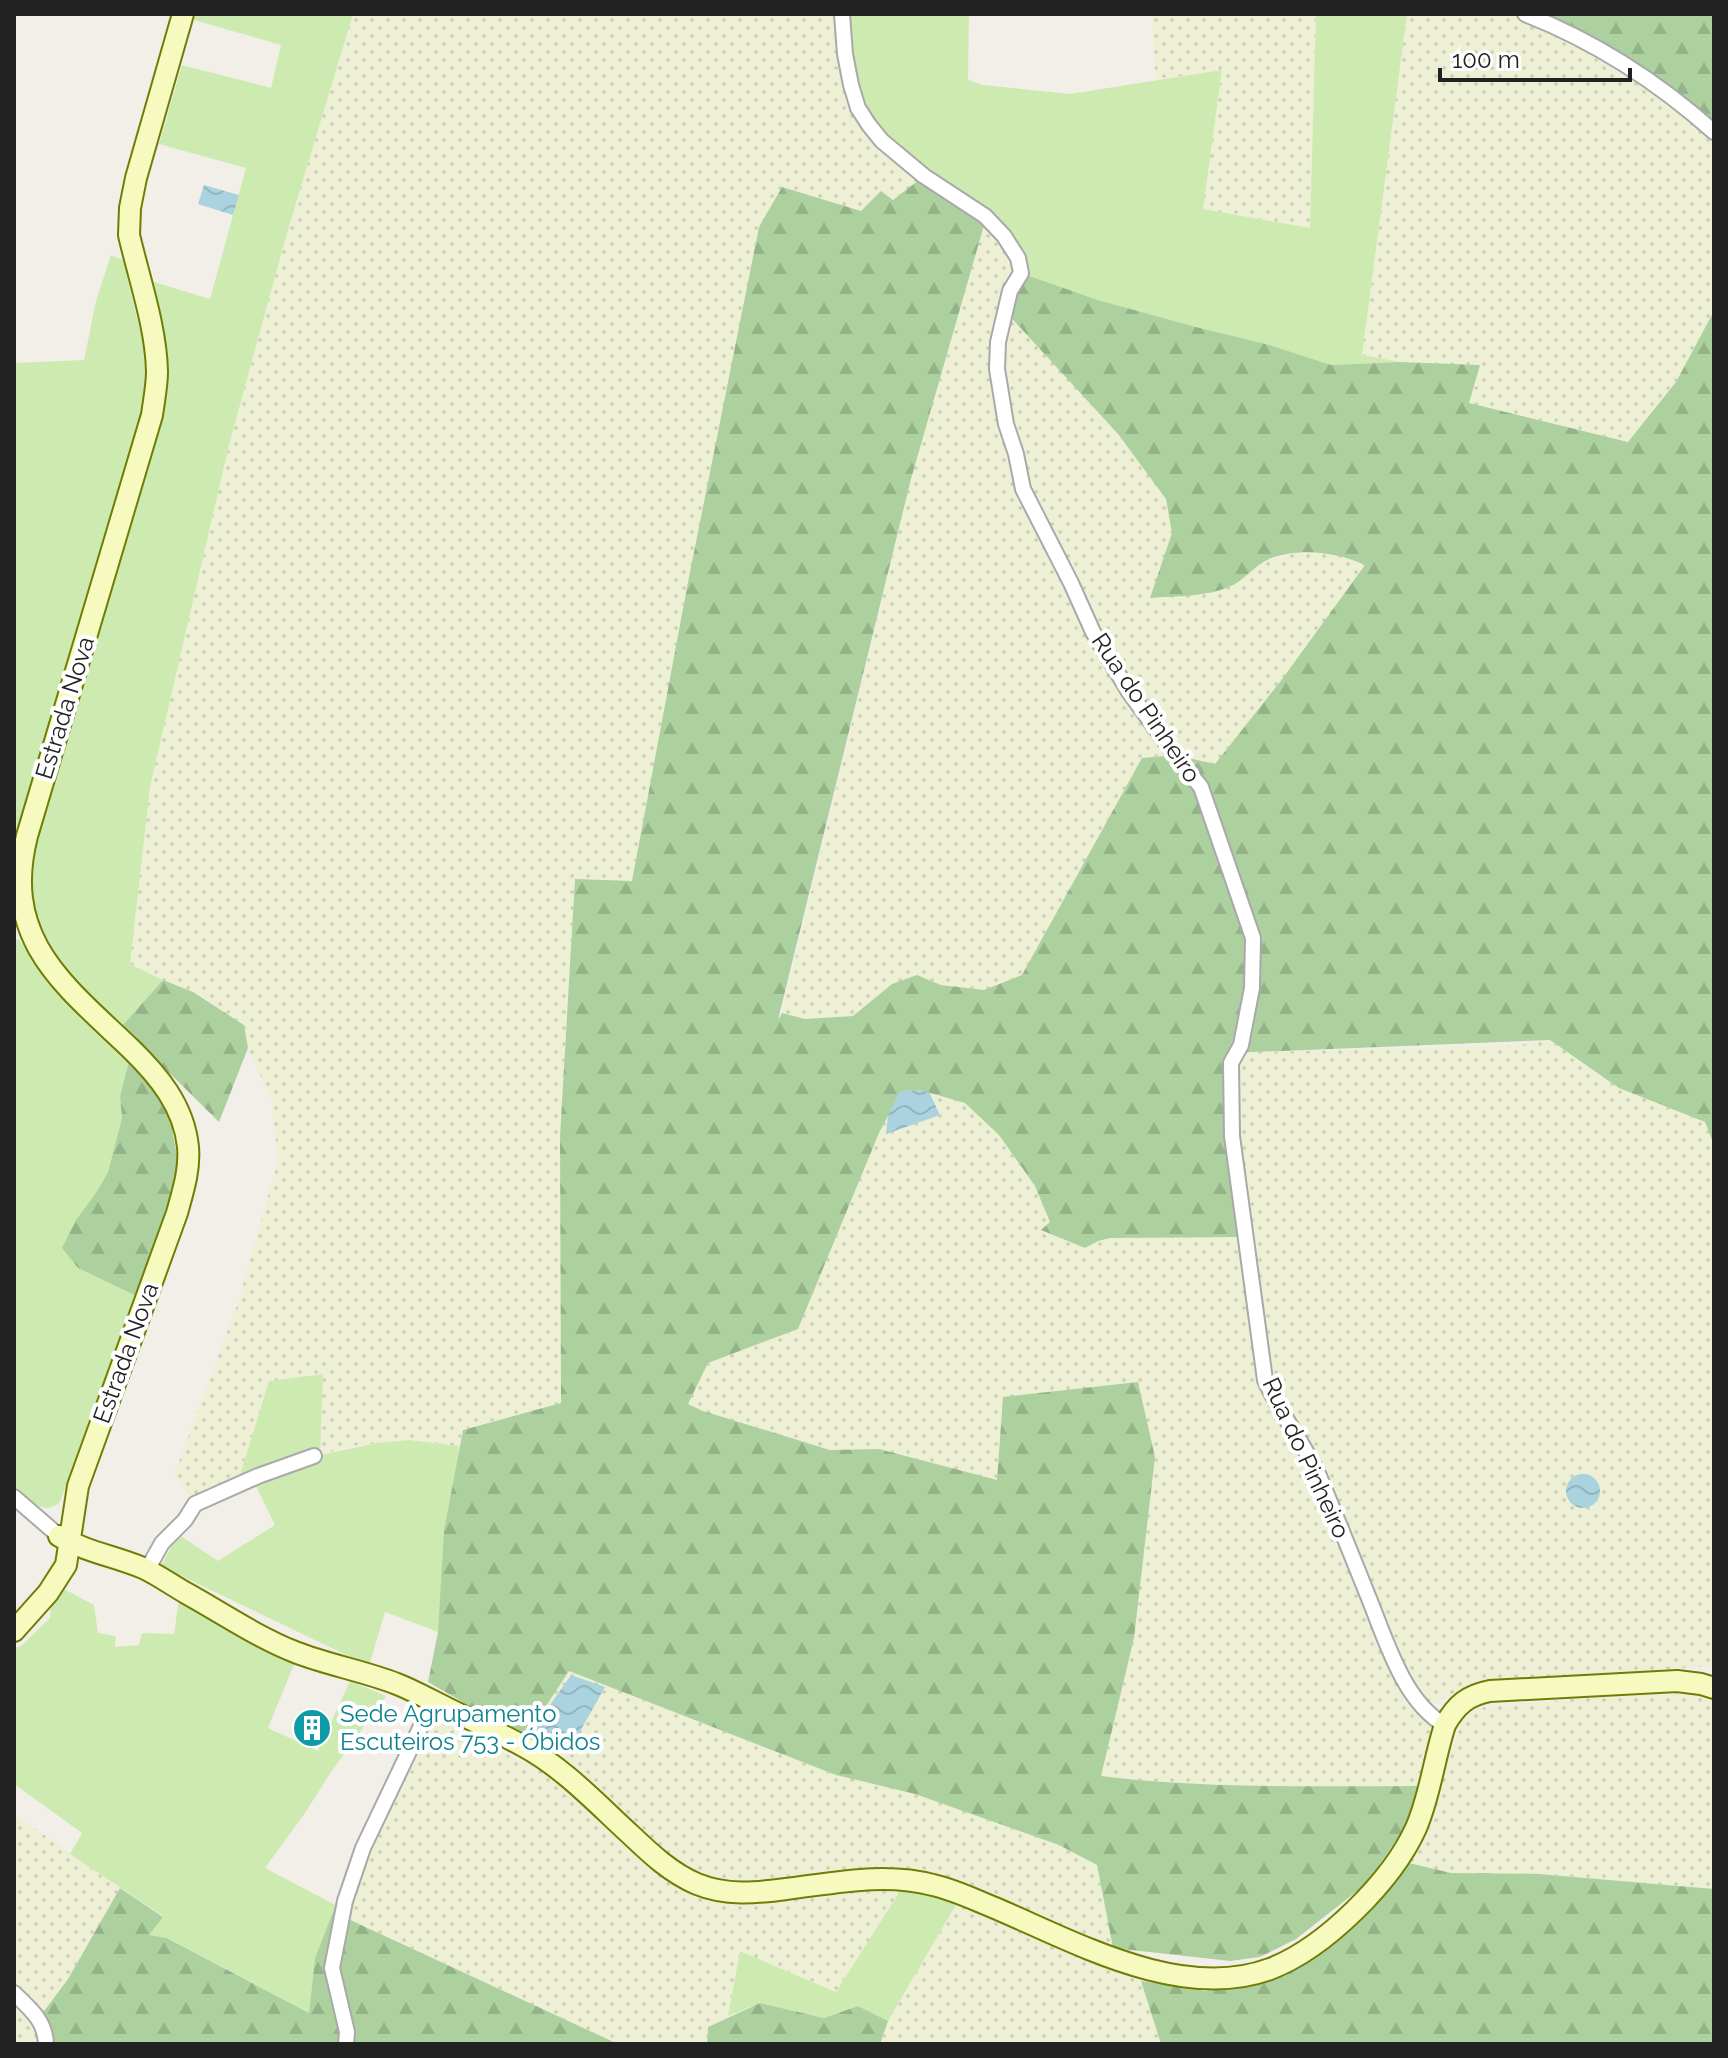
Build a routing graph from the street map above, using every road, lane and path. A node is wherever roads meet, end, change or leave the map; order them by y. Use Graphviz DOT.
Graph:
graph roads {
  1 [pos="183,14"];
  2 [pos="842,14"];
  3 [pos="1525,14"];
  4 [pos="1714,132"];
  5 [pos="19,917"];
  6 [pos="314,1456"];
  7 [pos="14,1497"];
  8 [pos="64,1539"];
  9 [pos="147,1570"];
  10 [pos="14,1631"];
  11 [pos="1714,1688"];
  12 [pos="433,1701"];
  13 [pos="1445,1725"];
  14 [pos="14,1993"];
  15 [pos="46,2044"];
  16 [pos="346,2044"];
  1 -- 5 [label="street, Estrada Nova"];
  2 -- 13 [label="street, Rua do Pinheiro"];
  3 -- 4 [label="street"];
  5 -- 8 [label="street, Estrada Nova"];
  6 -- 9 [label="street"];
  7 -- 8 [label="street"];
  8 -- 9 [label="street"];
  8 -- 10 [label="street, Estrada Nova"];
  9 -- 12 [label="street"];
  11 -- 13 [label="street"];
  12 -- 13 [label="street"];
  12 -- 16 [label="street"];
  14 -- 15 [label="street"];
}
